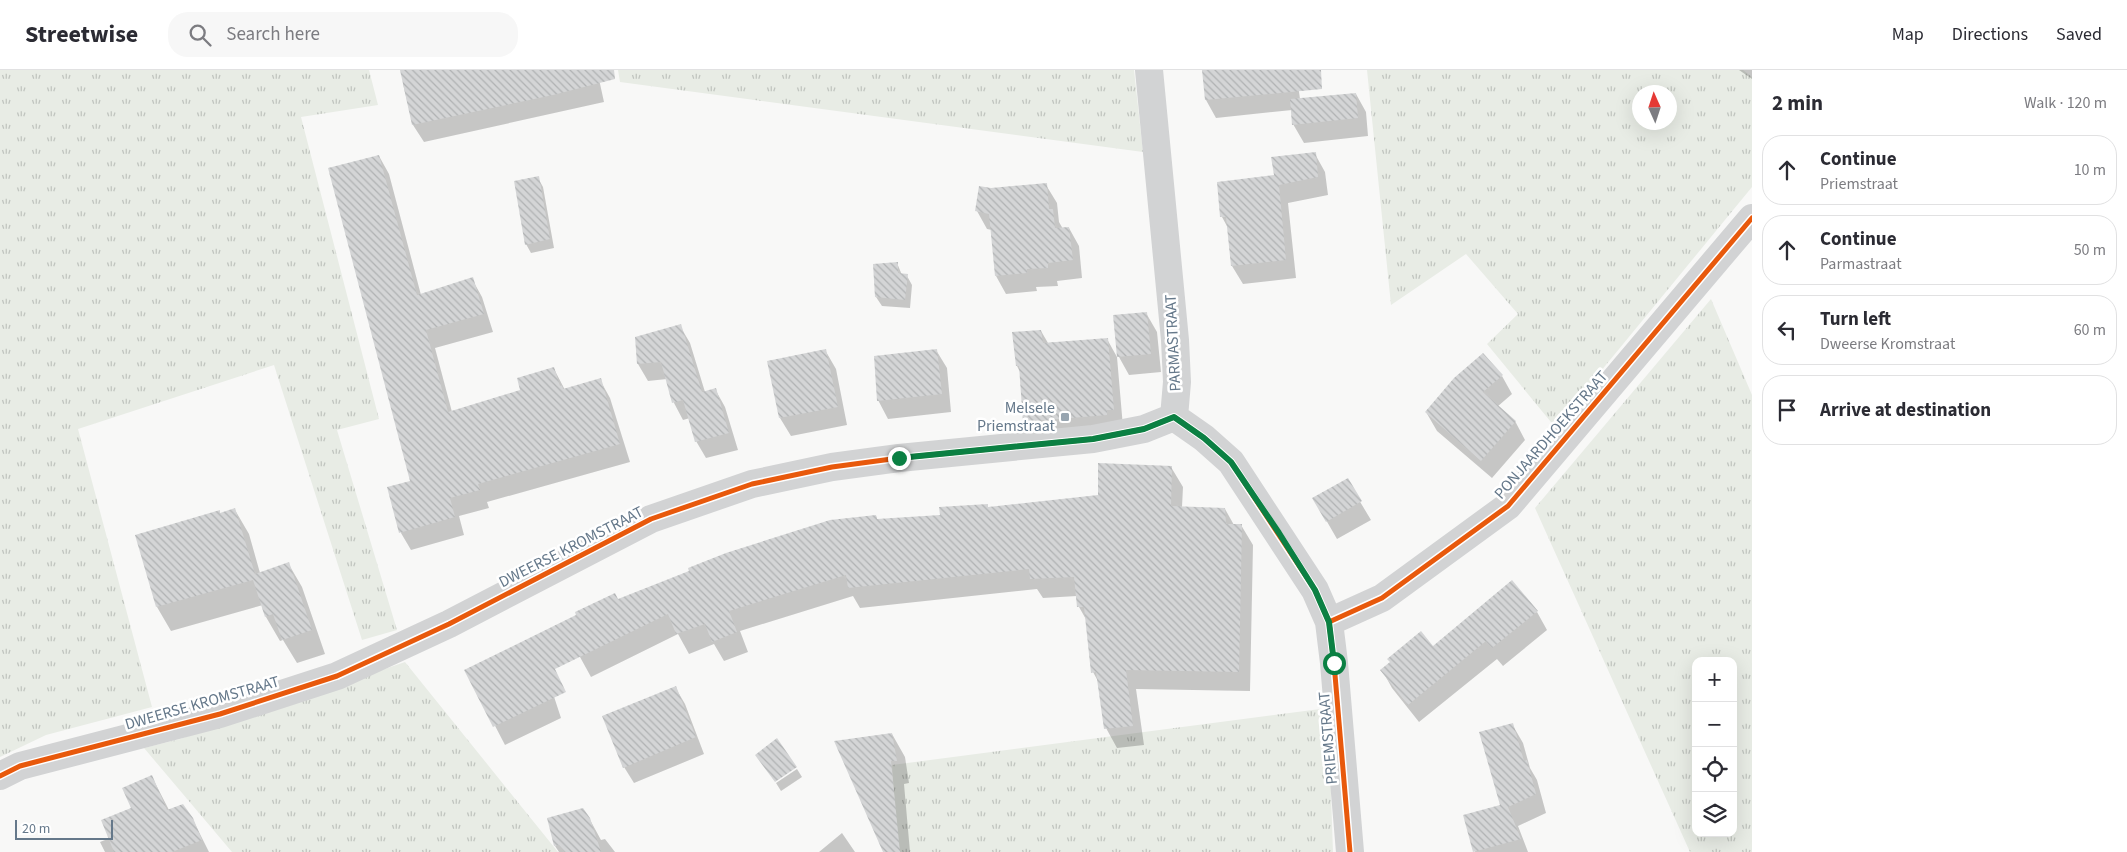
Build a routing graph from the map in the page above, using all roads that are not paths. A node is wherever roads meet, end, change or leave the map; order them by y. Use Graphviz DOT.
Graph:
graph roads {
  1 [pos="1149,70"];
  2 [pos="1752,218"];
  3 [pos="1174,417"];
  4 [pos="1329,622"];
  5 [pos="0,776"];
  6 [pos="1350,852"];
  1 -- 3 [label="street, PARMASTRAAT"];
  2 -- 4 [label="street, PONJAARDHOEKSTRAAT"];
  3 -- 4 [label="street"];
  3 -- 5 [label="street, DWEERSE KROMSTRAAT"];
  4 -- 6 [label="street, PRIEMSTRAAT"];
}
